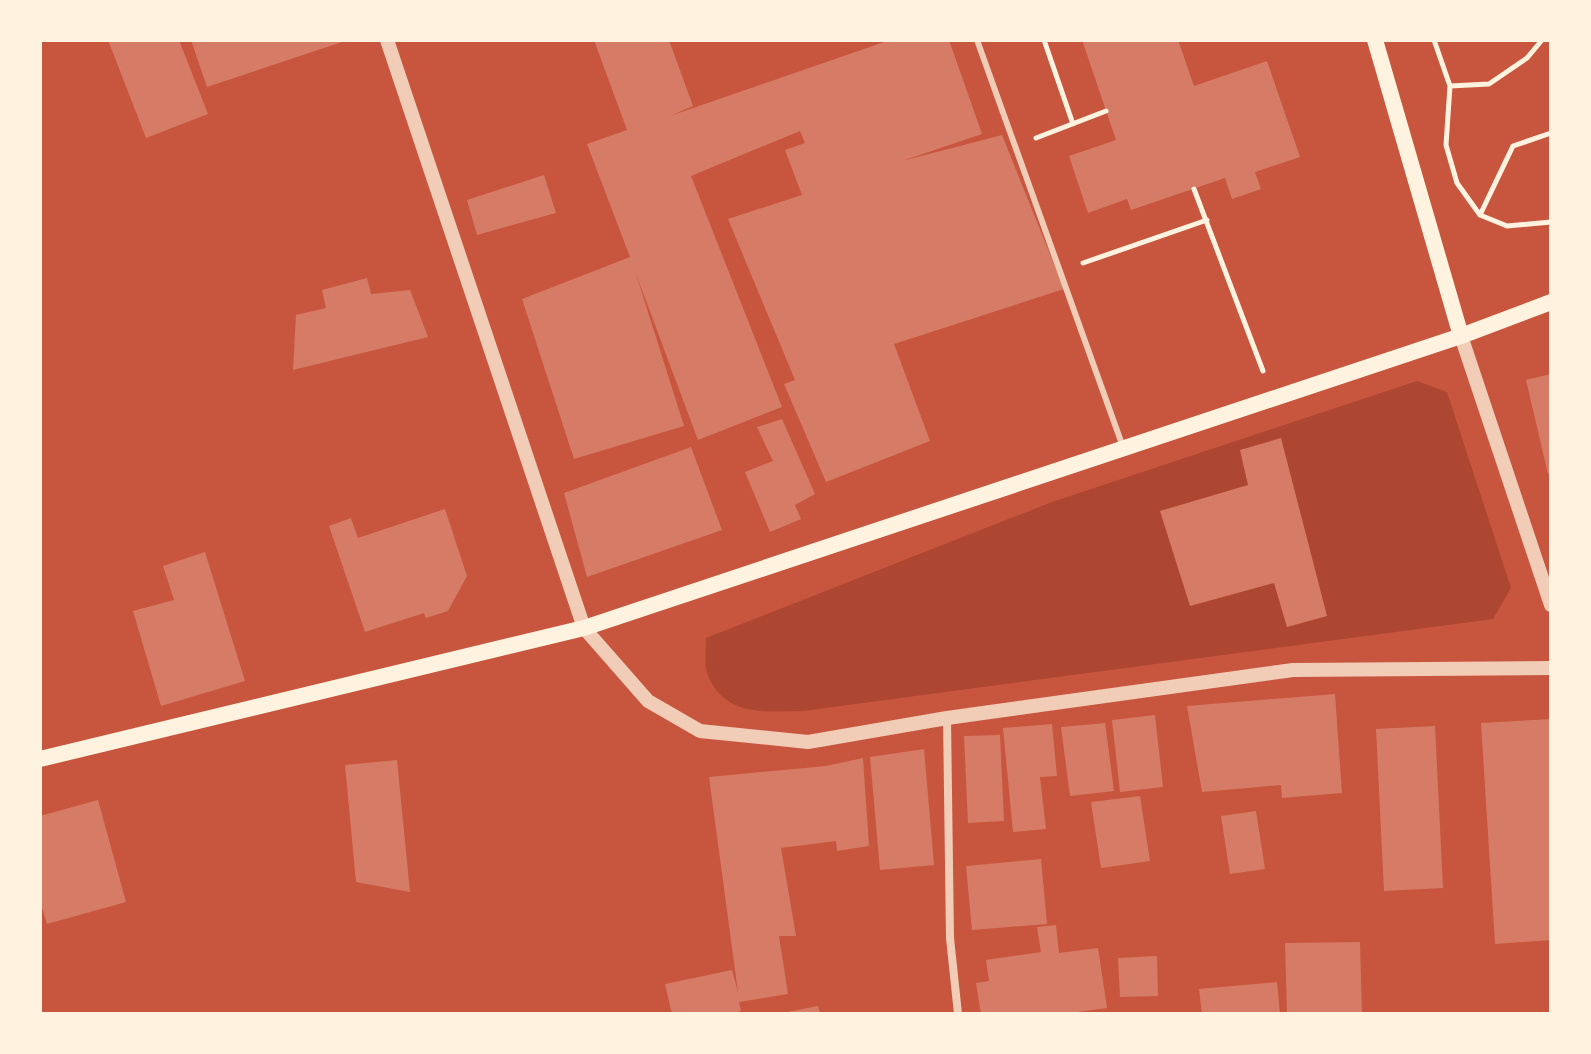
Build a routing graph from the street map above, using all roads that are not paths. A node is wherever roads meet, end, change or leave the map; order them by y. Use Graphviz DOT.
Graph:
graph roads {
  1 [pos="387,40"];
  2 [pos="977,40"];
  3 [pos="1375,40"];
  4 [pos="1551,302"];
  5 [pos="1461,336"];
  6 [pos="1124,449"];
  7 [pos="1551,605"];
  8 [pos="584,628"];
  9 [pos="1551,668"];
  10 [pos="947,718"];
  11 [pos="40,759"];
  12 [pos="958,1014"];
  1 -- 8 [label="street"];
  2 -- 6 [label="lane"];
  3 -- 5 [label="main road"];
  4 -- 5 [label="main road"];
  5 -- 6 [label="main road"];
  5 -- 7 [label="street"];
  6 -- 8 [label="main road"];
  8 -- 10 [label="street"];
  8 -- 11 [label="main road"];
  9 -- 10 [label="street"];
  10 -- 12 [label="street"];
}
